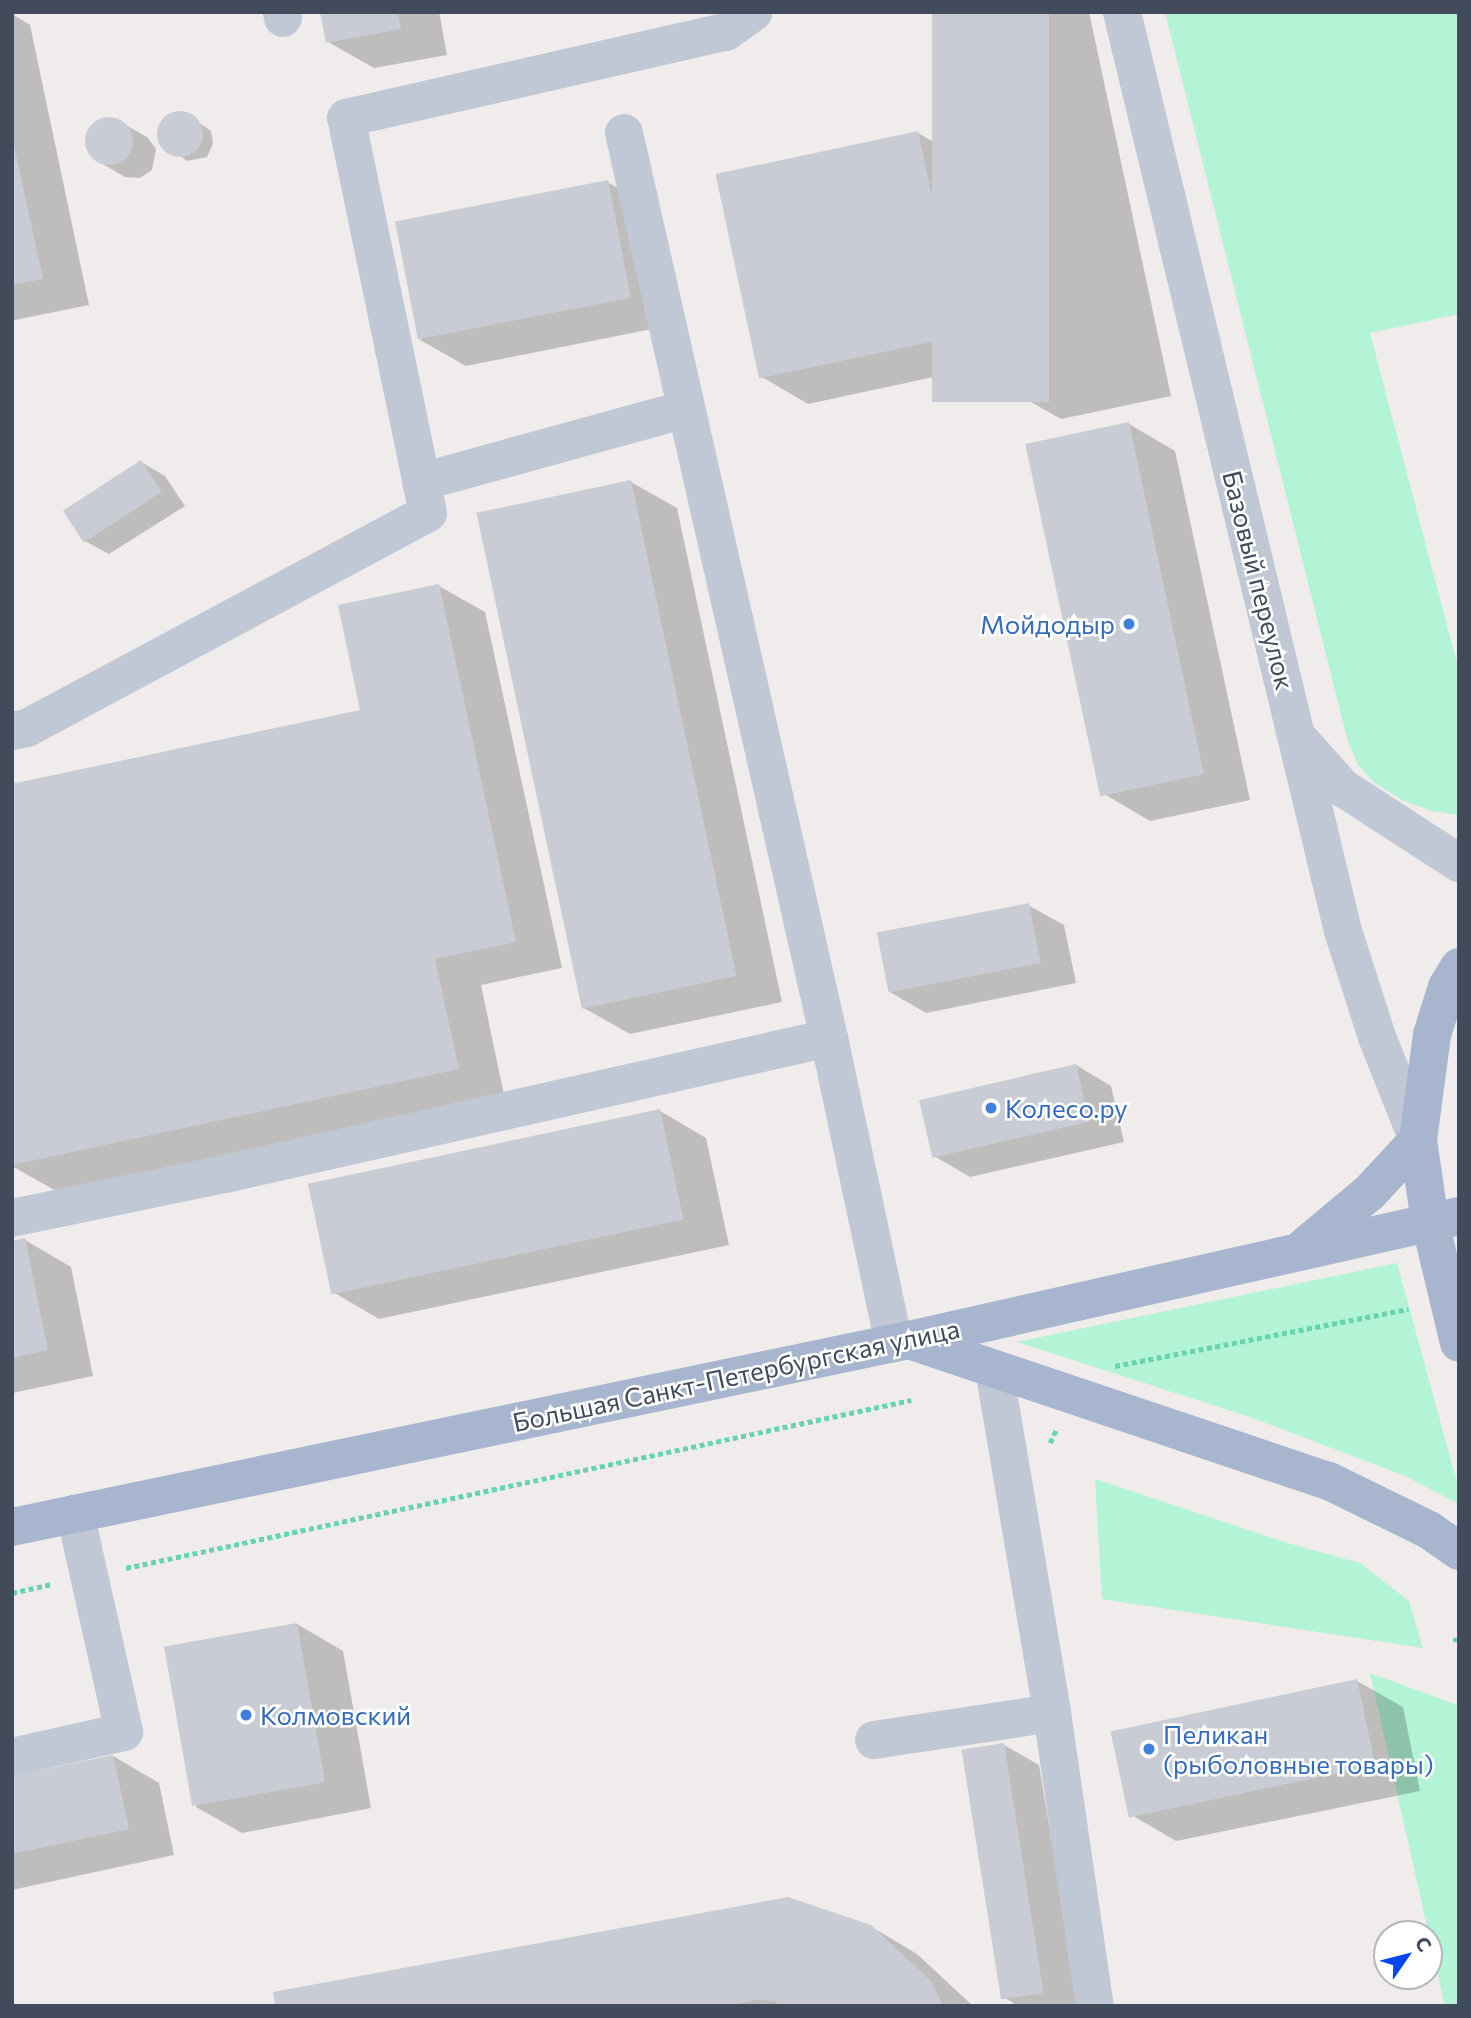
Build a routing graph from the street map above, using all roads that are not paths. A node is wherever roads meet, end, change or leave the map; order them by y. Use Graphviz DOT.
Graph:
graph roads {
  1 [pos="754,12"];
  2 [pos="1122,12"];
  3 [pos="624,134"];
  4 [pos="686,409"];
  5 [pos="421,482"];
  6 [pos="12,731"];
  7 [pos="1296,734"];
  8 [pos="1459,863"];
  9 [pos="1459,967"];
  10 [pos="829,1038"];
  11 [pos="1418,1140"];
  12 [pos="12,1219"];
  13 [pos="1445,1219"];
  14 [pos="1297,1252"];
  15 [pos="902,1341"];
  16 [pos="1459,1343"];
  17 [pos="994,1369"];
  18 [pos="75,1513"];
  19 [pos="12,1527"];
  20 [pos="1459,1551"];
  21 [pos="1052,1713"];
  22 [pos="874,1740"];
  23 [pos="12,1756"];
  24 [pos="1095,2006"];
  1 -- 5 [label="lane"];
  2 -- 7 [label="lane, Базовый переулок"];
  3 -- 4 [label="lane"];
  4 -- 5 [label="lane"];
  4 -- 10 [label="lane"];
  5 -- 6 [label="lane"];
  7 -- 8 [label="lane"];
  7 -- 11 [label="lane, Базовый переулок"];
  9 -- 11 [label="main road"];
  10 -- 12 [label="lane"];
  10 -- 15 [label="lane"];
  11 -- 13 [label="main road"];
  11 -- 14 [label="main road"];
  13 -- 14 [label="main road, Большая Санкт-Петербургская улица"];
  13 -- 16 [label="main road"];
  14 -- 15 [label="main road, Большая Санкт-Петербургская улица"];
  15 -- 17 [label="main road"];
  15 -- 18 [label="main road, Большая Санкт-Петербургская улица"];
  17 -- 20 [label="main road"];
  17 -- 21 [label="lane"];
  18 -- 19 [label="main road, Большая Санкт-Петербургская улица"];
  18 -- 23 [label="lane"];
  21 -- 22 [label="lane"];
  21 -- 24 [label="lane"];
}
